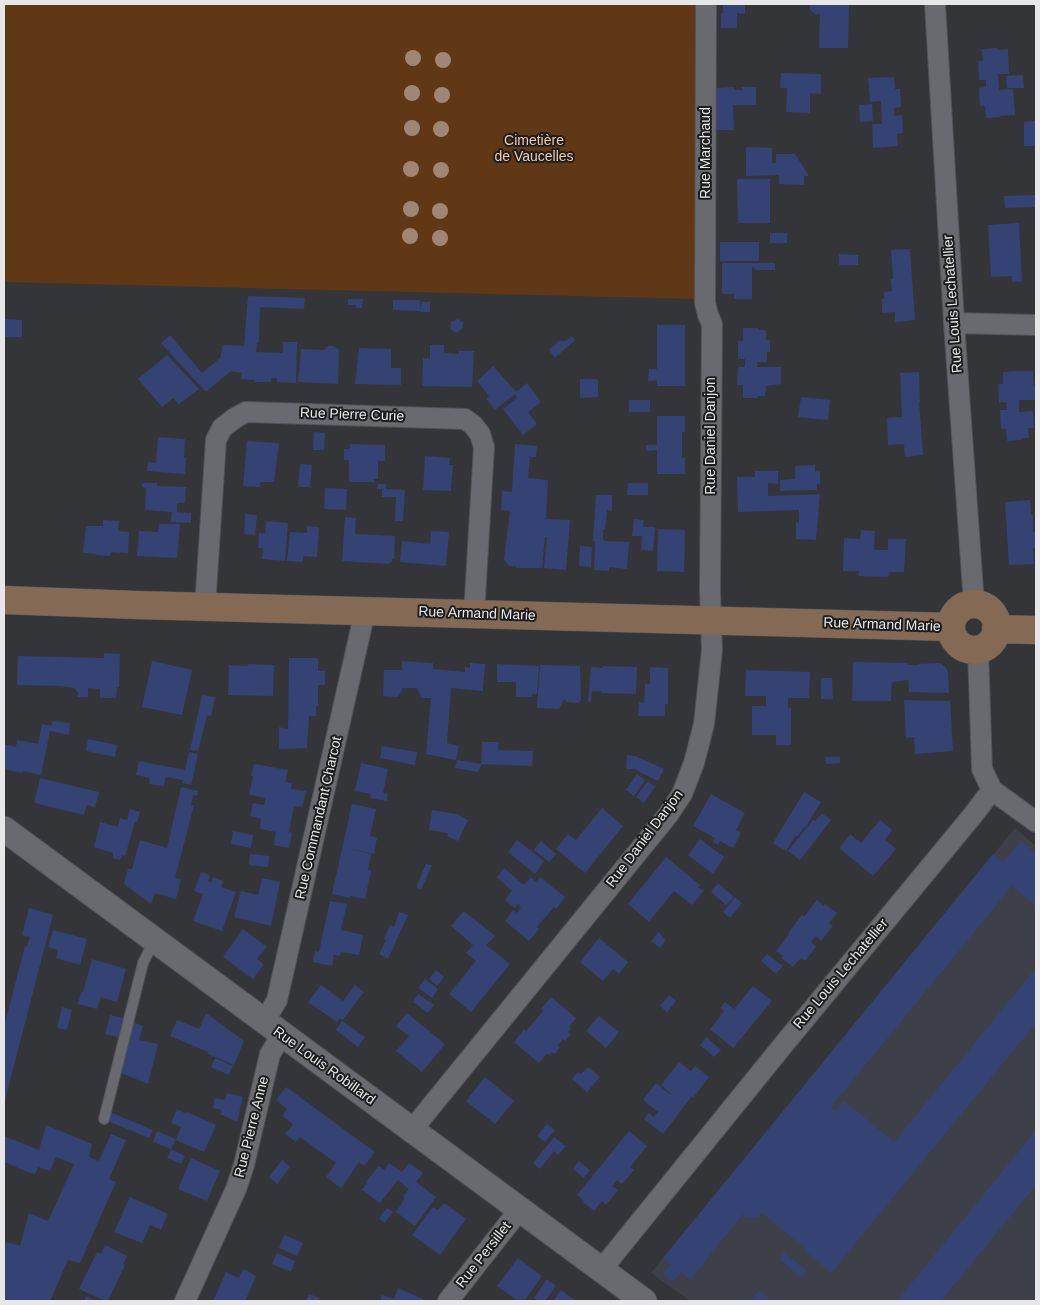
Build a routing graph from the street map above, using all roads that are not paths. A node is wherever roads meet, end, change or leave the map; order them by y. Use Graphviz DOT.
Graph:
graph roads {
  1 [pos="706,4"];
  2 [pos="935,4"];
  3 [pos="706,303"];
  4 [pos="954,323"];
  5 [pos="1036,324"];
  6 [pos="4,600"];
  7 [pos="974,604"];
  8 [pos="205,607"];
  9 [pos="365,611"];
  10 [pos="474,614"];
  11 [pos="711,621"];
  12 [pos="951,627"];
  13 [pos="996,629"];
  14 [pos="1036,630"];
  15 [pos="978,649"];
  16 [pos="992,790"];
  17 [pos="1036,822"];
  18 [pos="4,829"];
  19 [pos="154,941"];
  20 [pos="273,1028"];
  21 [pos="104,1119"];
  22 [pos="411,1131"];
  23 [pos="520,1209"];
  24 [pos="601,1270"];
  25 [pos="185,1301"];
  26 [pos="448,1301"];
  27 [pos="644,1301"];
  1 -- 3 [label="street, Rue Marchaud"];
  2 -- 4 [label="street, Rue Louis Lechatellier"];
  3 -- 11 [label="street, Rue Daniel Danjon"];
  4 -- 5 [label="street"];
  4 -- 7 [label="street, Rue Louis Lechatellier"];
  6 -- 8 [label="main road, Rue Armand Marie"];
  7 -- 12 [label="main road"];
  7 -- 13 [label="main road"];
  8 -- 9 [label="main road, Rue Armand Marie"];
  8 -- 10 [label="street, Rue Pierre Curie"];
  9 -- 10 [label="main road, Rue Armand Marie"];
  9 -- 20 [label="street, Rue Commandant Charcot"];
  10 -- 11 [label="main road, Rue Armand Marie"];
  11 -- 12 [label="main road, Rue Armand Marie"];
  11 -- 22 [label="street, Rue Daniel Danjon"];
  12 -- 15 [label="main road"];
  13 -- 14 [label="main road"];
  13 -- 15 [label="main road"];
  15 -- 16 [label="street"];
  16 -- 17 [label="street"];
  16 -- 24 [label="street, Rue Louis Lechatellier"];
  18 -- 19 [label="street, Rue Louis Robillard"];
  19 -- 20 [label="street, Rue Louis Robillard"];
  19 -- 21 [label="lane"];
  20 -- 22 [label="street, Rue Louis Robillard"];
  20 -- 25 [label="street, Rue Pierre Anne"];
  22 -- 23 [label="street, Rue Louis Robillard"];
  23 -- 24 [label="street, Rue Louis Robillard"];
  23 -- 26 [label="street, Rue Persillet"];
  24 -- 27 [label="street, Rue Louis Robillard"];
}
